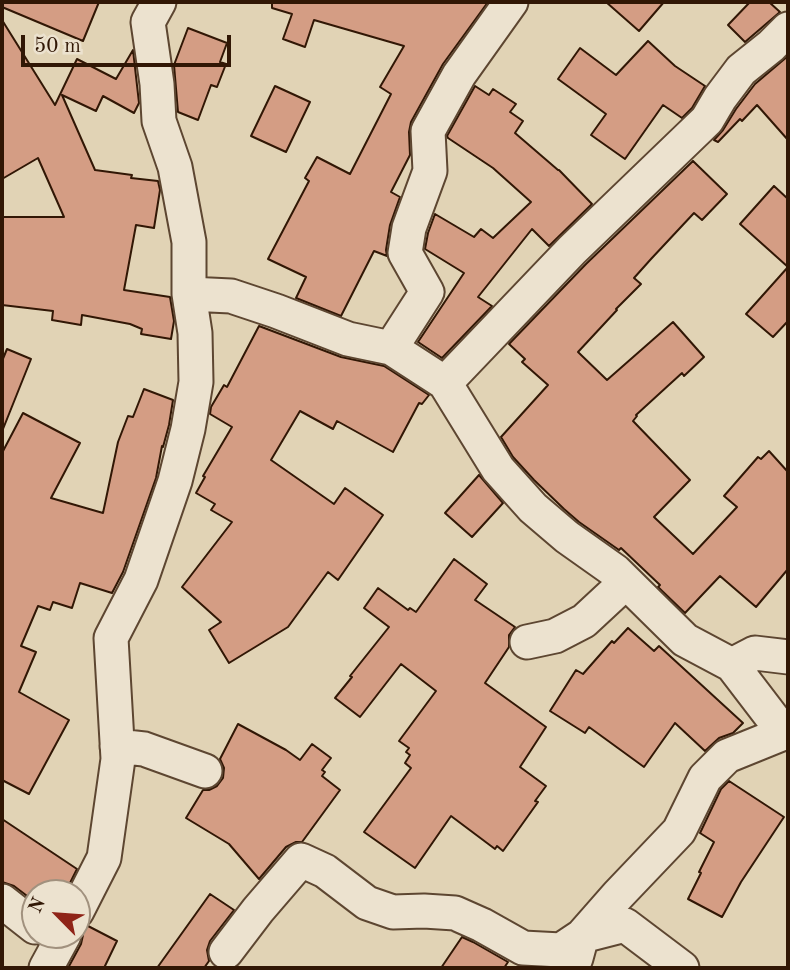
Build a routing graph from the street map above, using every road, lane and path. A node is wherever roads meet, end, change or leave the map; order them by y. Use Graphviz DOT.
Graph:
graph roads {
  1 [pos="511,2"];
  2 [pos="146,9"];
  3 [pos="788,29"];
  4 [pos="188,294"];
  5 [pos="391,348"];
  6 [pos="445,383"];
  7 [pos="626,582"];
  8 [pos="527,642"];
  9 [pos="788,657"];
  10 [pos="732,665"];
  11 [pos="786,733"];
  12 [pos="117,746"];
  13 [pos="205,771"];
  14 [pos="91,884"];
  15 [pos="2,901"];
  16 [pos="21,917"];
  17 [pos="582,936"];
  18 [pos="226,952"];
  19 [pos="570,968"];
  20 [pos="682,968"];
  1 -- 5 [label="street"];
  2 -- 4 [label="street"];
  3 -- 6 [label="street"];
  4 -- 5 [label="street"];
  4 -- 12 [label="street"];
  5 -- 6 [label="street"];
  6 -- 7 [label="street"];
  7 -- 8 [label="street"];
  7 -- 10 [label="street"];
  9 -- 10 [label="street"];
  10 -- 11 [label="street"];
  11 -- 17 [label="street"];
  12 -- 13 [label="street"];
  12 -- 14 [label="street"];
  15 -- 16 [label="street"];
  17 -- 18 [label="street"];
  17 -- 19 [label="street"];
  17 -- 20 [label="street"];
}
